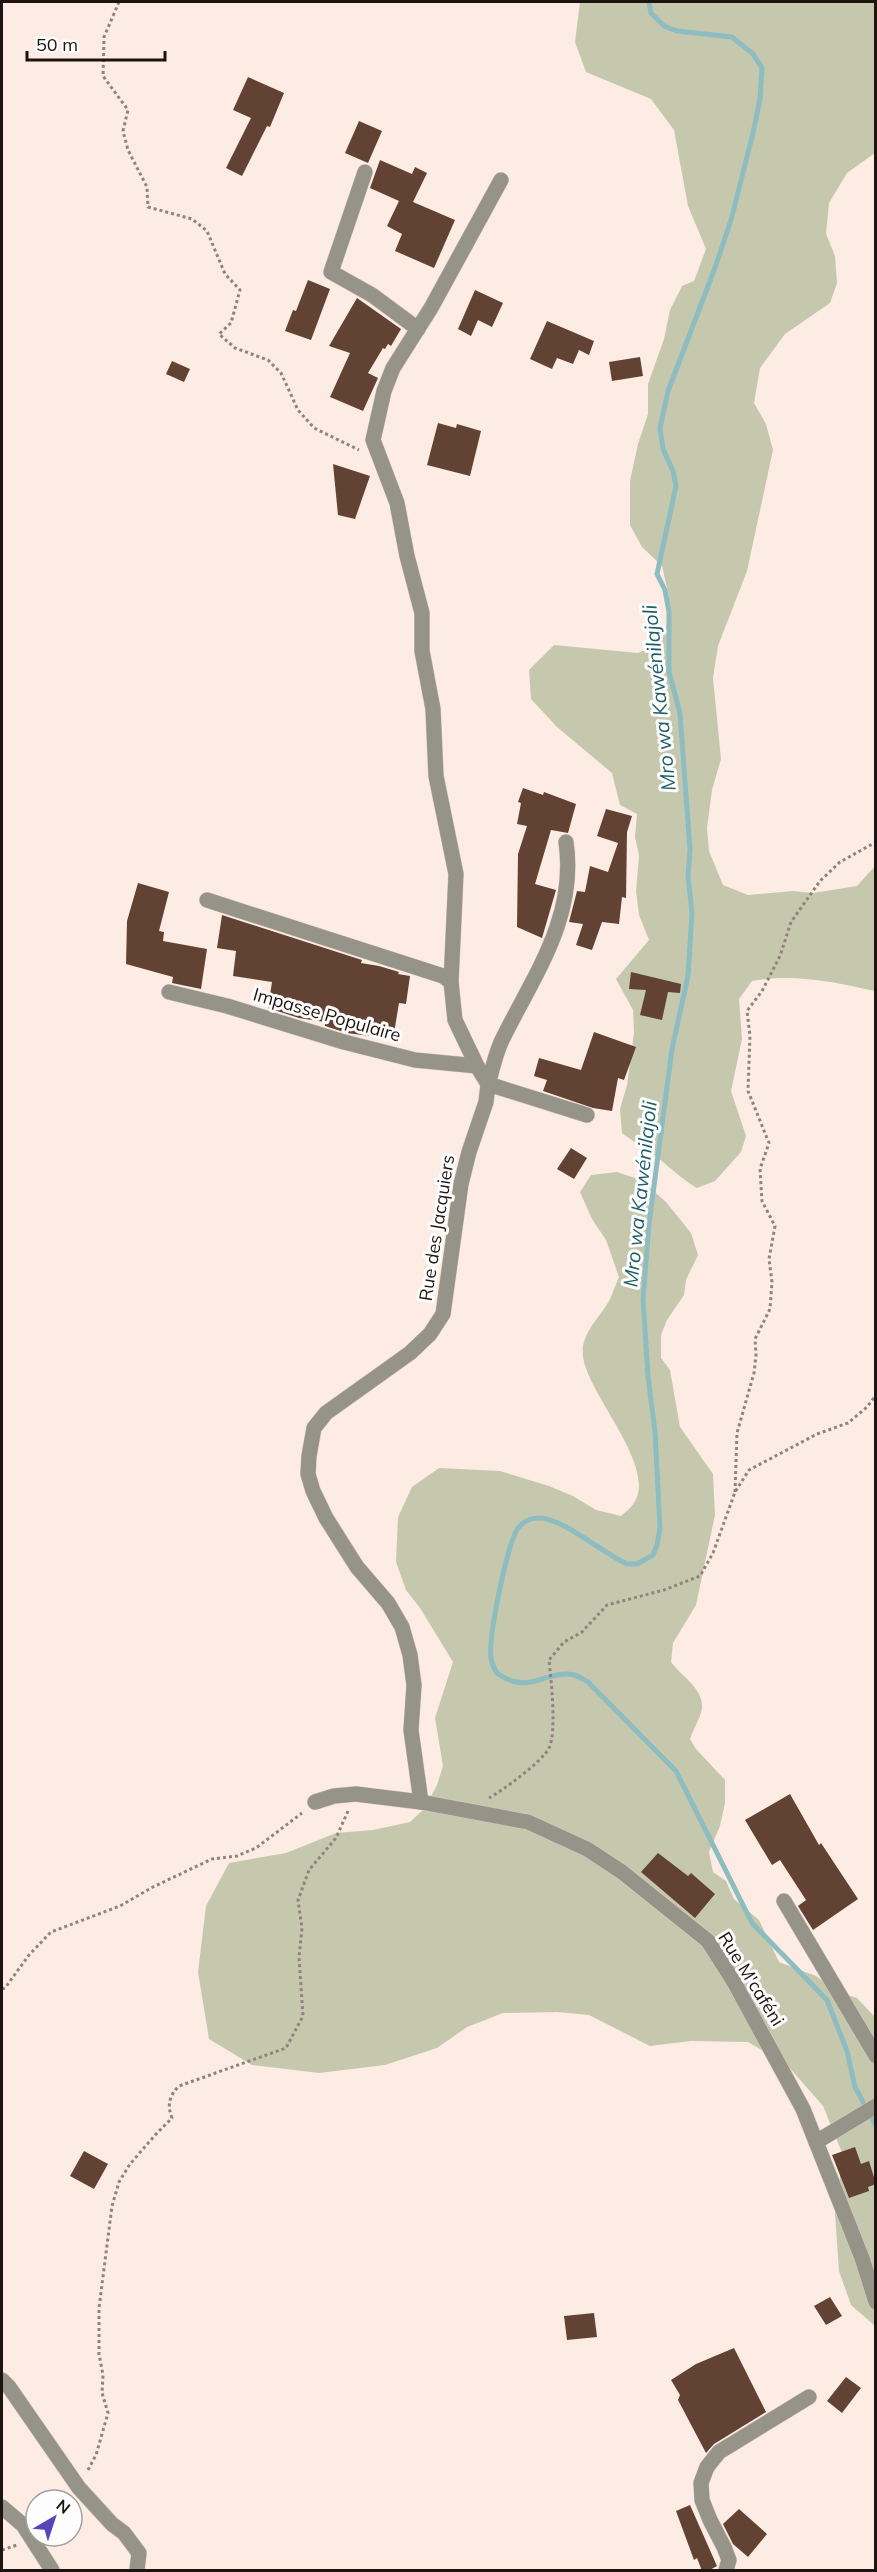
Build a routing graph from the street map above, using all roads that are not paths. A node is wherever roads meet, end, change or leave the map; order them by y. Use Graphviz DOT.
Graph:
graph roads {
  1 [pos="365,172"];
  2 [pos="501,180"];
  3 [pos="418,329"];
  4 [pos="566,842"];
  5 [pos="207,900"];
  6 [pos="451,982"];
  7 [pos="169,992"];
  8 [pos="477,1066"];
  9 [pos="488,1084"];
  10 [pos="587,1115"];
  11 [pos="315,1802"];
  12 [pos="421,1802"];
  13 [pos="784,1901"];
  14 [pos="876,2056"];
  15 [pos="876,2106"];
  16 [pos="816,2142"];
  17 [pos="876,2302"];
  18 [pos="2,2380"];
  19 [pos="809,2397"];
  20 [pos="2,2507"];
  21 [pos="52,2571"];
  22 [pos="137,2571"];
  23 [pos="726,2571"];
  1 -- 3 [label="lane"];
  2 -- 3 [label="lane"];
  3 -- 6 [label="lane"];
  4 -- 9 [label="lane, Rue des Jacquiers"];
  5 -- 6 [label="lane"];
  6 -- 8 [label="lane"];
  7 -- 8 [label="lane, Impasse Populaire"];
  8 -- 9 [label="lane"];
  9 -- 10 [label="lane"];
  9 -- 12 [label="lane, Rue des Jacquiers"];
  11 -- 12 [label="lane, Rue M'caféni"];
  12 -- 16 [label="lane, Rue M'caféni"];
  13 -- 14 [label="lane"];
  15 -- 16 [label="lane"];
  16 -- 17 [label="lane, Rue M'caféni"];
  18 -- 22 [label="lane"];
  19 -- 23 [label="lane"];
  20 -- 21 [label="lane"];
}
